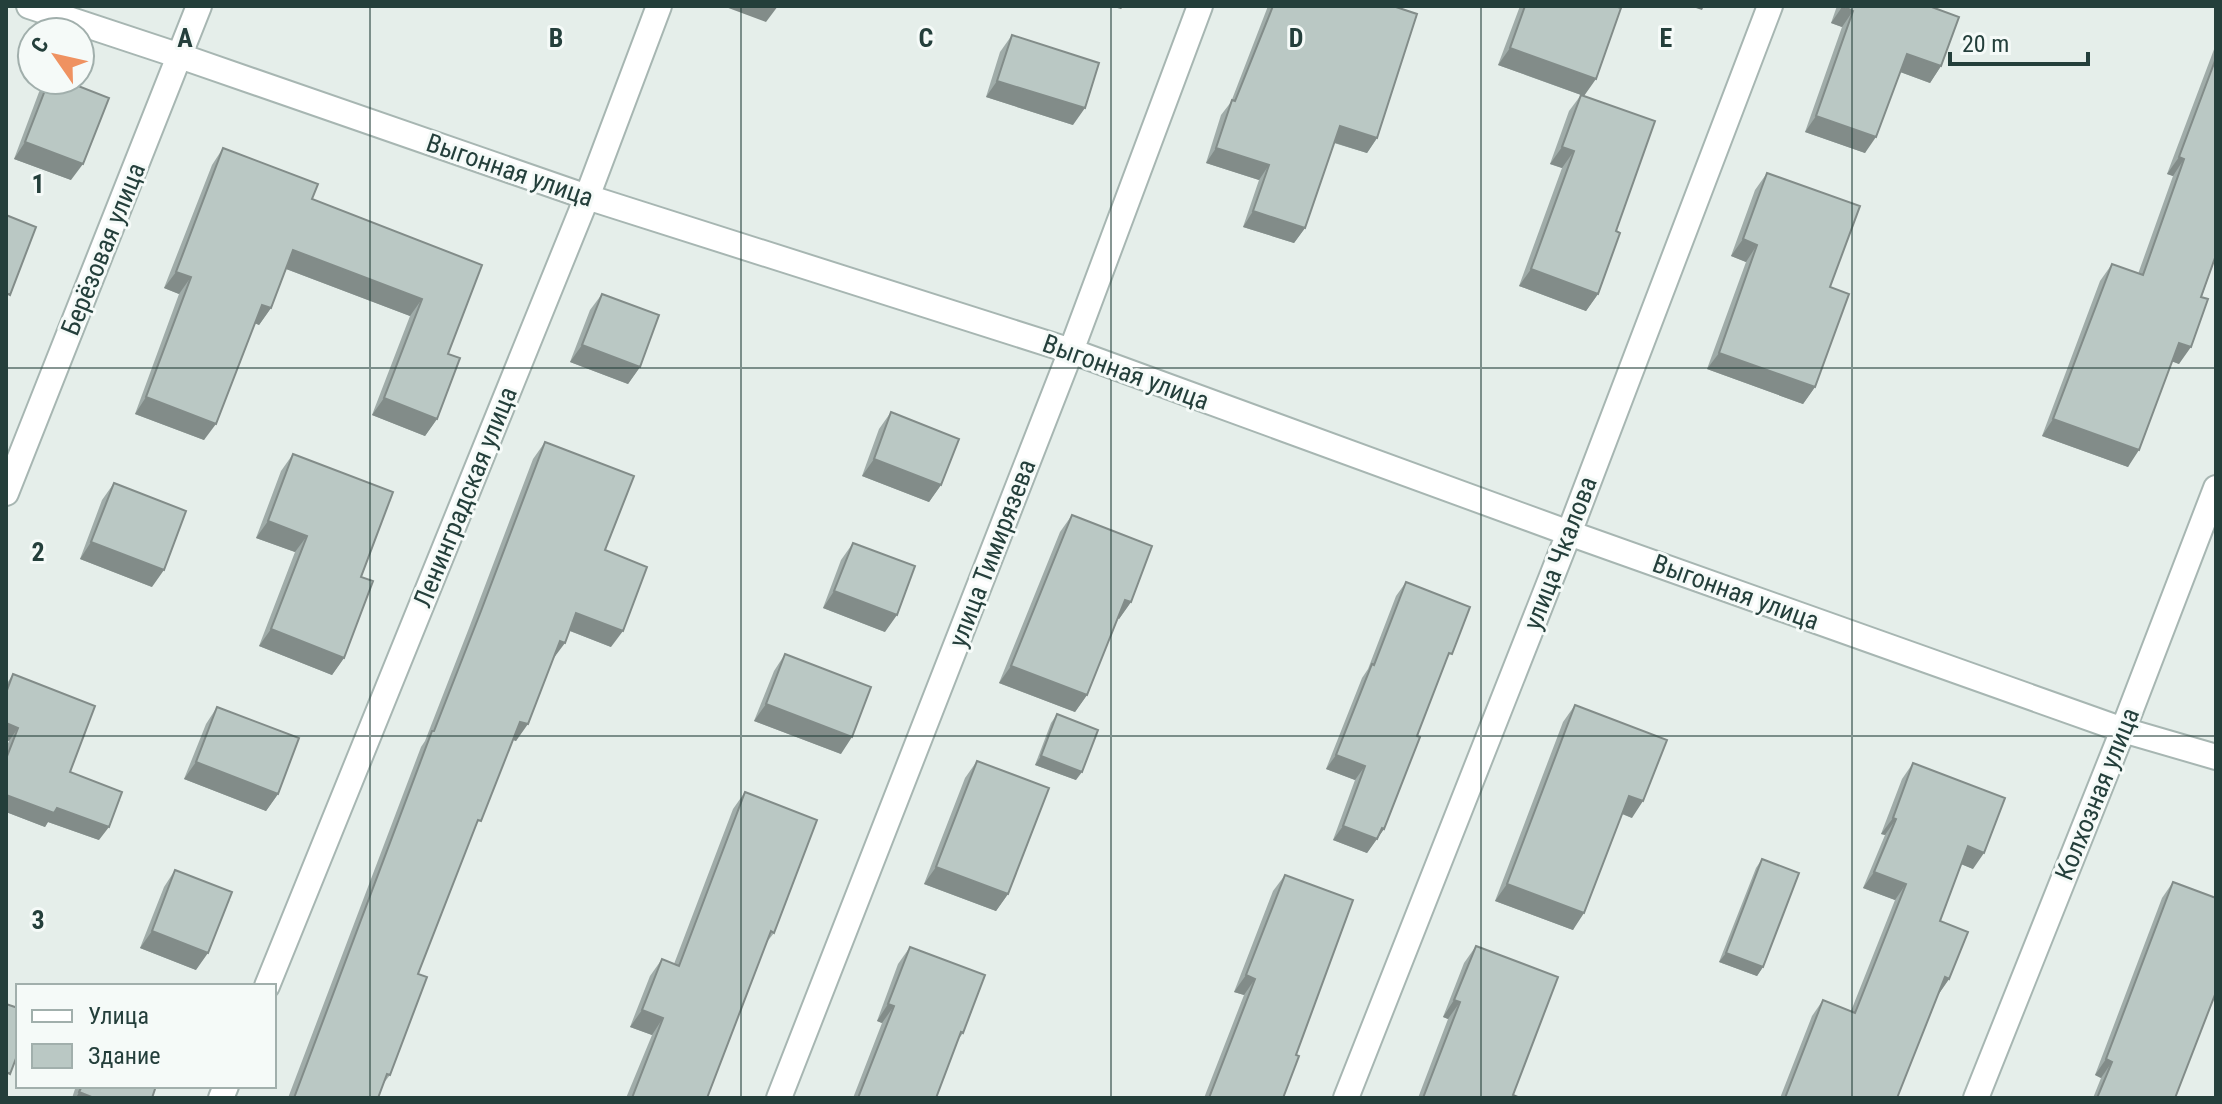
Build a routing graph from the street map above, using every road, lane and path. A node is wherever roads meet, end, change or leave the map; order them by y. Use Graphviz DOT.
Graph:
graph roads {
  1 [pos="29,6"];
  2 [pos="199,6"];
  3 [pos="659,6"];
  4 [pos="1200,6"];
  5 [pos="1770,6"];
  6 [pos="180,56"];
  7 [pos="587,197"];
  8 [pos="1071,351"];
  9 [pos="2216,488"];
  10 [pos="6,493"];
  11 [pos="1569,533"];
  12 [pos="2123,730"];
  13 [pos="2216,757"];
  14 [pos="268,984"];
  15 [pos="779,1098"];
  16 [pos="1346,1098"];
  17 [pos="1976,1098"];
  1 -- 6 [label="street, Выгонная улица"];
  2 -- 6 [label="street, Берёзовая улица"];
  3 -- 7 [label="street, Ленинградская улица"];
  4 -- 8 [label="street, улица Тимирязева"];
  5 -- 11 [label="street, улица Чкалова"];
  6 -- 7 [label="street, Выгонная улица"];
  6 -- 10 [label="street, Берёзовая улица"];
  7 -- 8 [label="street, Выгонная улица"];
  7 -- 14 [label="street, Ленинградская улица"];
  8 -- 11 [label="street, Выгонная улица"];
  8 -- 15 [label="street, улица Тимирязева"];
  9 -- 12 [label="street, Колхозная улица"];
  11 -- 12 [label="street, Выгонная улица"];
  11 -- 16 [label="street, улица Чкалова"];
  12 -- 13 [label="street, Выгонная улица"];
  12 -- 17 [label="street, Колхозная улица"];
}
